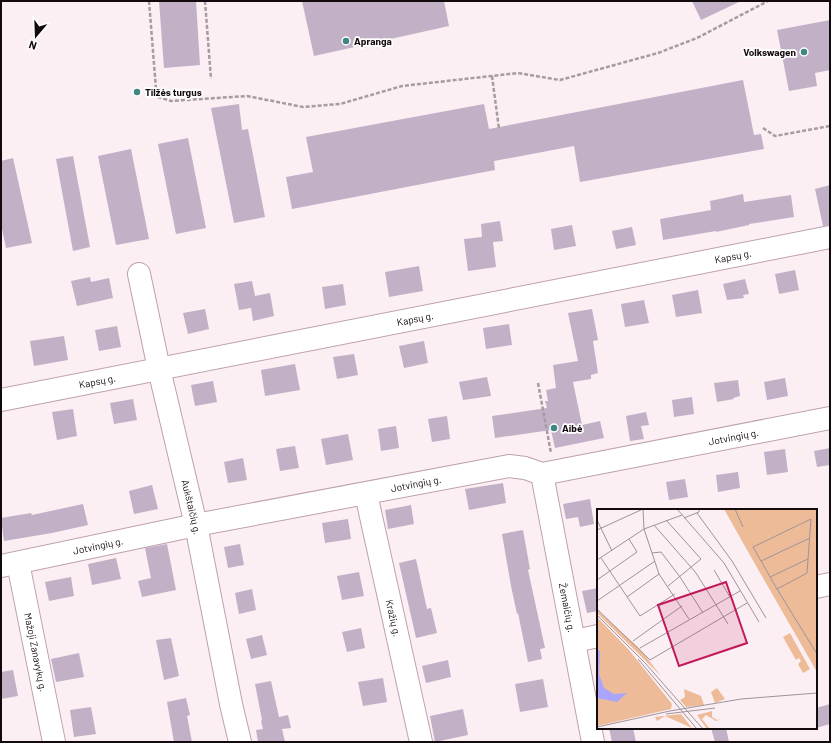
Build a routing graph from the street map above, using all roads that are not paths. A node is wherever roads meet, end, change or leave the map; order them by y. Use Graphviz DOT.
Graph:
graph roads {
  1 [pos="830,237"];
  2 [pos="139,274"];
  3 [pos="159,369"];
  4 [pos="1,400"];
  5 [pos="830,418"];
  6 [pos="548,473"];
  7 [pos="366,494"];
  8 [pos="196,525"];
  9 [pos="9,565"];
  10 [pos="830,584"];
  11 [pos="817,587"];
  12 [pos="597,636"];
  13 [pos="575,641"];
  14 [pos="54,742"];
  15 [pos="240,742"];
  16 [pos="421,742"];
  17 [pos="593,742"];
  1 -- 3 [label="street, Kapsų g."];
  2 -- 3 [label="street, Aukštaičių g."];
  3 -- 4 [label="street, Kapsų g."];
  3 -- 8 [label="street, Aukštaičių g."];
  5 -- 6 [label="street, Jotvingių g."];
  6 -- 7 [label="street, Jotvingių g."];
  6 -- 13 [label="street, Žemaičių g."];
  7 -- 8 [label="street, Jotvingių g."];
  7 -- 16 [label="street, Kražių g."];
  8 -- 9 [label="street, Jotvingių g."];
  8 -- 15 [label="street, Aukštaičių g."];
  9 -- 14 [label="street, Mažoji Zanavykų g."];
  10 -- 11 [label="street"];
  12 -- 13 [label="street"];
  13 -- 17 [label="street, Žemaičių g."];
}
